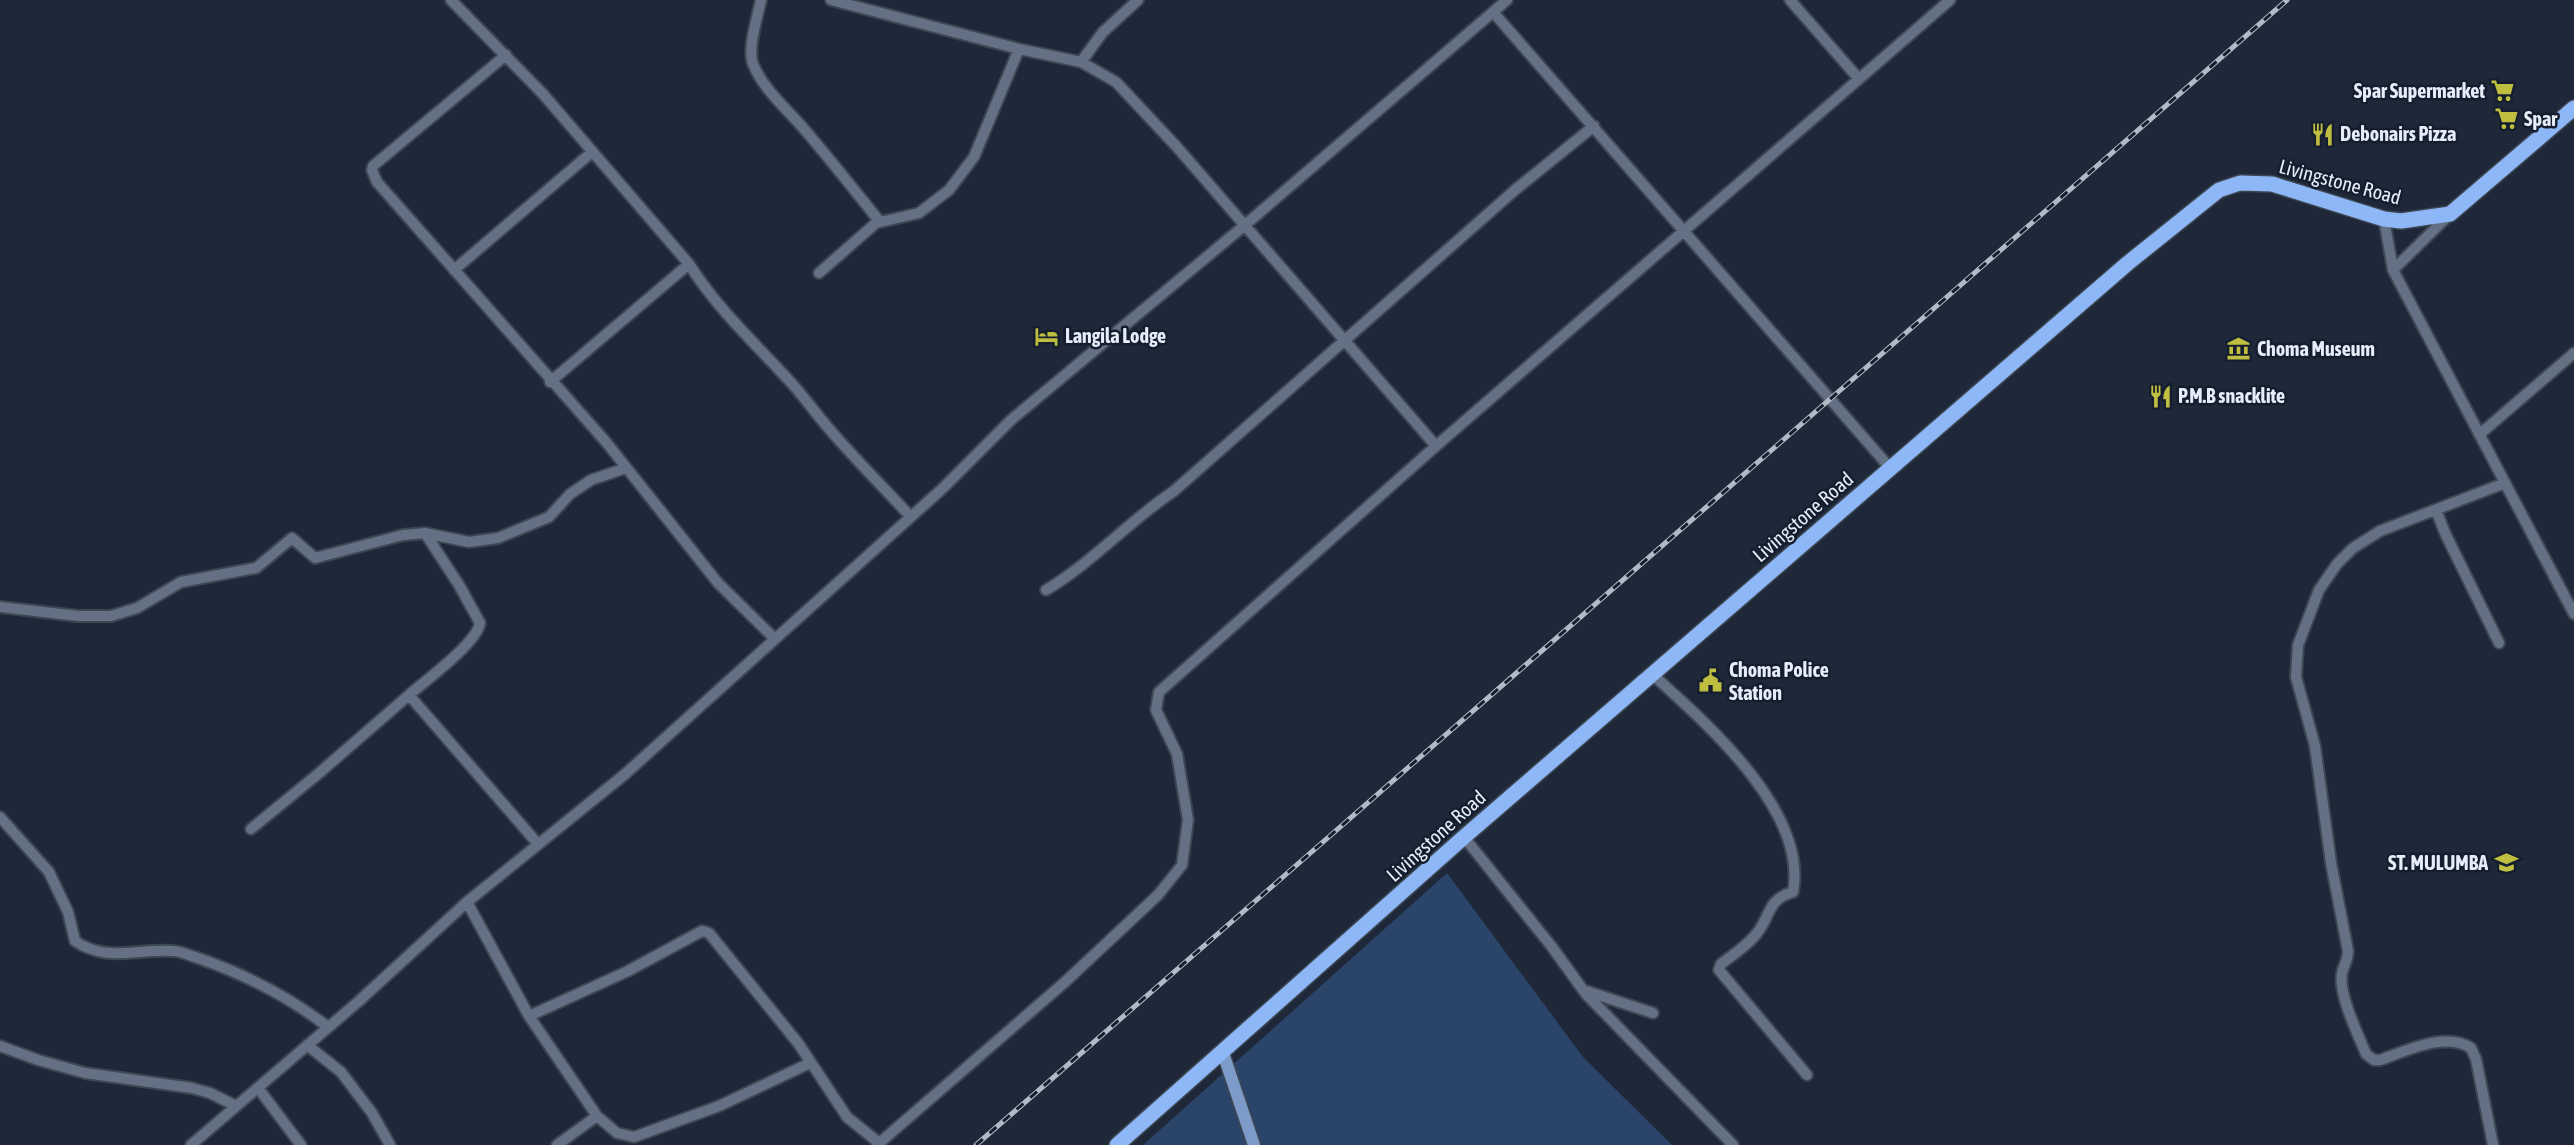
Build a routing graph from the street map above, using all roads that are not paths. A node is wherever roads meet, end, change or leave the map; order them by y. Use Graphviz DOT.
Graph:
graph roads {
  1 [pos="451,0"];
  2 [pos="761,0"];
  3 [pos="831,0"];
  4 [pos="1138,0"];
  5 [pos="1506,0"];
  6 [pos="1790,0"];
  7 [pos="1950,0"];
  8 [pos="1493,12"];
  9 [pos="1019,49"];
  10 [pos="506,55"];
  11 [pos="1081,62"];
  12 [pos="1859,79"];
  13 [pos="2574,108"];
  14 [pos="1594,126"];
  15 [pos="592,152"];
  16 [pos="2450,214"];
  17 [pos="2384,219"];
  18 [pos="880,222"];
  19 [pos="1245,225"];
  20 [pos="1684,231"];
  21 [pos="690,264"];
  22 [pos="454,270"];
  23 [pos="2393,270"];
  24 [pos="819,273"];
  25 [pos="1344,341"];
  26 [pos="2574,353"];
  27 [pos="550,382"];
  28 [pos="2480,434"];
  29 [pos="1436,446"];
  30 [pos="626,468"];
  31 [pos="1891,469"];
  32 [pos="2505,483"];
  33 [pos="2436,510"];
  34 [pos="910,516"];
  35 [pos="425,533"];
  36 [pos="1046,590"];
  37 [pos="0,607"];
  38 [pos="2574,614"];
  39 [pos="774,638"];
  40 [pos="2499,643"];
  41 [pos="1653,675"];
  42 [pos="409,695"];
  43 [pos="0,817"];
  44 [pos="251,829"];
  45 [pos="1464,837"];
  46 [pos="538,844"];
  47 [pos="467,902"];
  48 [pos="1583,990"];
  49 [pos="1653,1013"];
  50 [pos="529,1016"];
  51 [pos="328,1027"];
  52 [pos="308,1045"];
  53 [pos="0,1047"];
  54 [pos="1223,1053"];
  55 [pos="810,1063"];
  56 [pos="1807,1075"];
  57 [pos="258,1088"];
  58 [pos="236,1106"];
  59 [pos="597,1116"];
  60 [pos="878,1144"];
  61 [pos="191,1145"];
  62 [pos="301,1145"];
  63 [pos="390,1145"];
  64 [pos="557,1145"];
  65 [pos="1117,1145"];
  66 [pos="1254,1145"];
  67 [pos="1733,1145"];
  68 [pos="2493,1145"];
  1 -- 10 [label="street"];
  2 -- 18 [label="street"];
  3 -- 9 [label="street"];
  4 -- 11 [label="street"];
  5 -- 8 [label="street"];
  6 -- 12 [label="street"];
  7 -- 12 [label="street"];
  8 -- 14 [label="street"];
  8 -- 19 [label="street"];
  9 -- 11 [label="street"];
  9 -- 18 [label="street"];
  10 -- 15 [label="street"];
  10 -- 22 [label="street"];
  11 -- 19 [label="street"];
  12 -- 20 [label="street"];
  13 -- 16 [label="highway"];
  14 -- 20 [label="street"];
  14 -- 25 [label="street"];
  15 -- 21 [label="street"];
  15 -- 22 [label="street"];
  16 -- 17 [label="highway, Livingstone Road"];
  16 -- 23 [label="street"];
  17 -- 23 [label="street"];
  17 -- 31 [label="highway, Livingstone Road"];
  18 -- 24 [label="street"];
  19 -- 25 [label="street"];
  19 -- 34 [label="street"];
  20 -- 29 [label="street"];
  20 -- 31 [label="street"];
  21 -- 27 [label="street"];
  21 -- 34 [label="street"];
  22 -- 27 [label="street"];
  23 -- 28 [label="street"];
  25 -- 29 [label="street"];
  25 -- 36 [label="street"];
  26 -- 28 [label="street"];
  27 -- 30 [label="street"];
  28 -- 32 [label="street"];
  29 -- 60 [label="street"];
  30 -- 35 [label="street"];
  30 -- 39 [label="street"];
  31 -- 41 [label="highway, Livingstone Road"];
  32 -- 33 [label="street"];
  32 -- 38 [label="street"];
  33 -- 40 [label="street"];
  33 -- 68 [label="street"];
  34 -- 39 [label="street"];
  35 -- 37 [label="street"];
  35 -- 42 [label="street"];
  39 -- 46 [label="street"];
  41 -- 45 [label="highway, Livingstone Road"];
  41 -- 56 [label="street"];
  42 -- 44 [label="street"];
  42 -- 46 [label="street"];
  43 -- 51 [label="street"];
  45 -- 48 [label="street"];
  45 -- 54 [label="highway, Livingstone Road"];
  46 -- 47 [label="street"];
  47 -- 50 [label="street"];
  47 -- 51 [label="street"];
  48 -- 49 [label="street"];
  48 -- 67 [label="street"];
  50 -- 55 [label="street"];
  50 -- 59 [label="street"];
  51 -- 52 [label="street"];
  52 -- 57 [label="street"];
  52 -- 63 [label="street"];
  53 -- 58 [label="street"];
  54 -- 65 [label="highway, Livingstone Road"];
  54 -- 66 [label="main road"];
  55 -- 59 [label="street"];
  55 -- 60 [label="street"];
  57 -- 58 [label="street"];
  57 -- 62 [label="street"];
  58 -- 61 [label="street"];
  59 -- 64 [label="street"];
}
